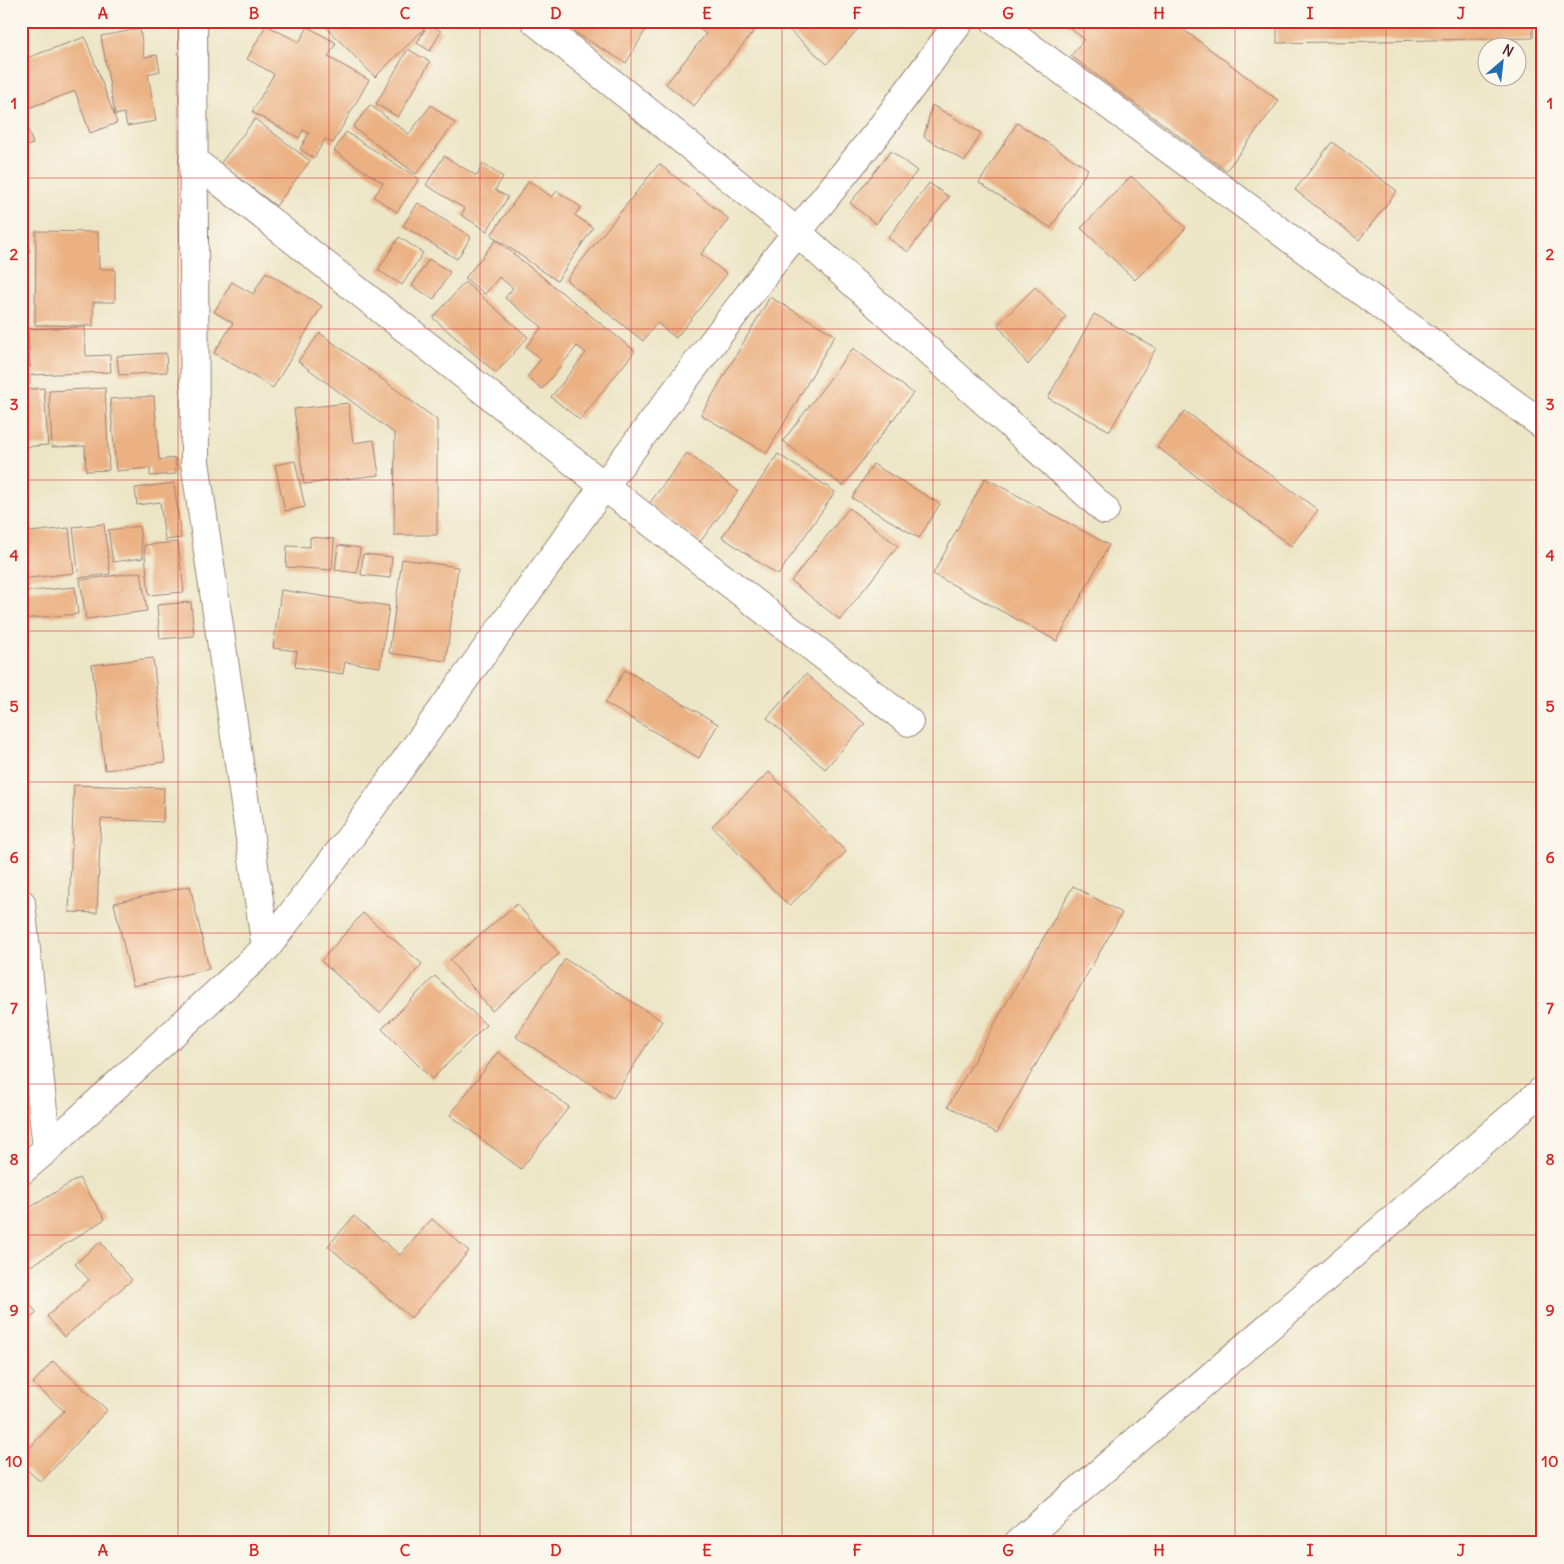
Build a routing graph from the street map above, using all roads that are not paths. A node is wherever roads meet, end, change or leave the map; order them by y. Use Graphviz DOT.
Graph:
graph roads {
  1 [pos="193,21"];
  2 [pos="535,21"];
  3 [pos="960,21"];
  4 [pos="995,21"];
  5 [pos="193,160"];
  6 [pos="797,232"];
  7 [pos="1543,425"];
  8 [pos="604,486"];
  9 [pos="1105,510"];
  10 [pos="909,722"];
  11 [pos="21,903"];
  12 [pos="266,948"];
  13 [pos="1543,1090"];
  14 [pos="47,1149"];
  15 [pos="21,1170"];
  16 [pos="1018,1543"];
  1 -- 5 [label="street"];
  2 -- 6 [label="street"];
  3 -- 6 [label="street"];
  4 -- 7 [label="street"];
  5 -- 8 [label="street"];
  5 -- 12 [label="street"];
  6 -- 8 [label="street"];
  6 -- 9 [label="street"];
  8 -- 10 [label="street"];
  8 -- 12 [label="street"];
  11 -- 14 [label="street"];
  12 -- 14 [label="street"];
  13 -- 16 [label="street"];
  14 -- 15 [label="street"];
}
